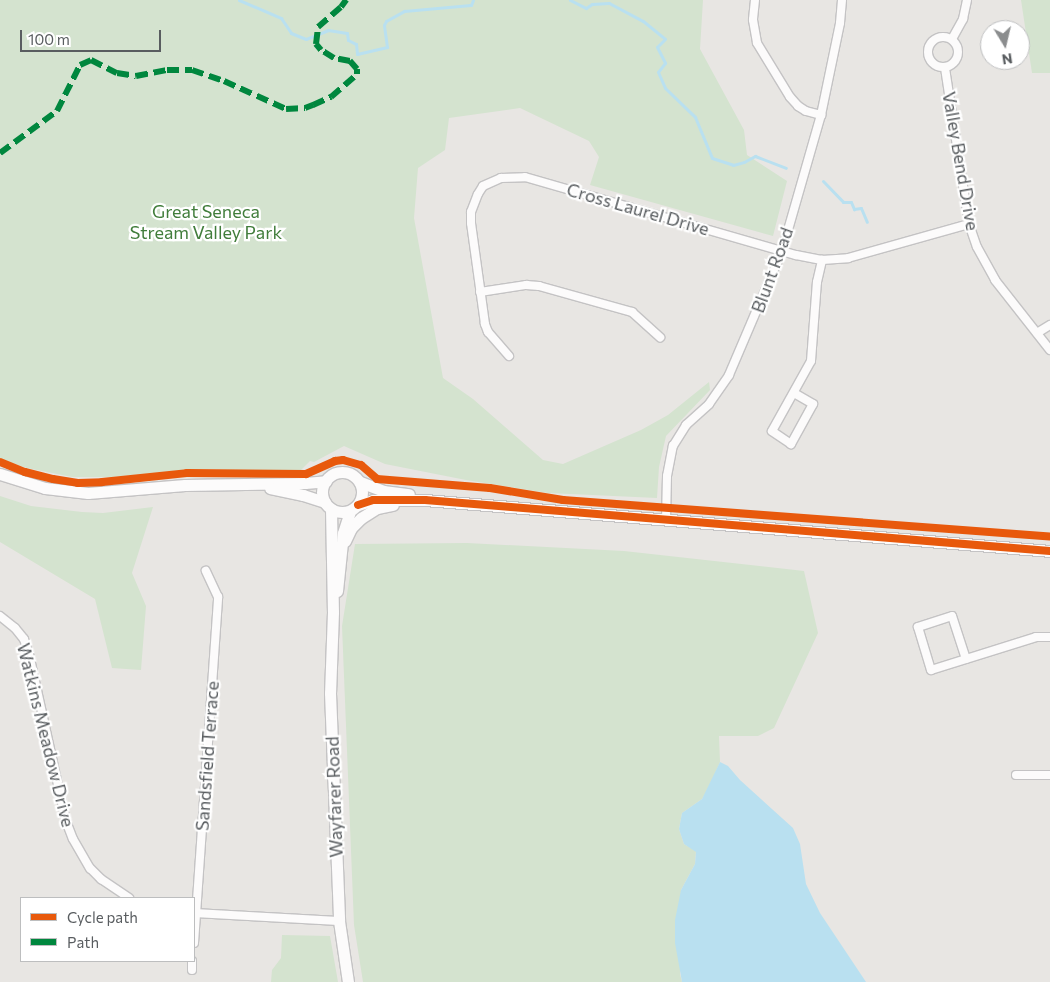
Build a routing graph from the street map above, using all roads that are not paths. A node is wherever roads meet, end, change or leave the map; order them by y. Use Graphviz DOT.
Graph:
graph roads {
  1 [pos="756,0"];
  2 [pos="842,0"];
  3 [pos="967,0"];
  4 [pos="952,40"];
  5 [pos="946,68"];
  6 [pos="821,115"];
  7 [pos="970,224"];
  8 [pos="782,251"];
  9 [pos="822,260"];
  10 [pos="480,292"];
  11 [pos="1050,325"];
  12 [pos="1037,333"];
  13 [pos="660,337"];
  14 [pos="1050,350"];
  15 [pos="509,356"];
  16 [pos="794,394"];
  17 [pos="0,474"];
  18 [pos="326,481"];
  19 [pos="360,482"];
  20 [pos="251,485"];
  21 [pos="425,500"];
  22 [pos="328,506"];
  23 [pos="354,508"];
  24 [pos="666,520"];
  25 [pos="343,544"];
  26 [pos="1050,551"];
  27 [pos="206,571"];
  28 [pos="334,612"];
  29 [pos="0,616"];
  30 [pos="1050,637"];
  31 [pos="966,659"];
  32 [pos="1016,775"];
  33 [pos="1050,775"];
  34 [pos="127,897"];
  35 [pos="195,913"];
  36 [pos="339,921"];
  37 [pos="192,962"];
  38 [pos="192,970"];
  39 [pos="348,982"];
  1 -- 6 [label="street"];
  2 -- 6 [label="street, Blunt Road"];
  3 -- 4 [label="street"];
  4 -- 5 [label="street, Valley Bend Drive"];
  4 -- 5 [label="street, Valley Bend Drive"];
  5 -- 7 [label="street, Valley Bend Drive"];
  6 -- 8 [label="street, Blunt Road"];
  7 -- 9 [label="street, Cross Laurel Drive"];
  7 -- 12 [label="street, Valley Bend Drive"];
  8 -- 9 [label="street, Cross Laurel Drive"];
  8 -- 10 [label="street, Cross Laurel Drive"];
  8 -- 24 [label="street, Blunt Road"];
  9 -- 16 [label="street"];
  10 -- 13 [label="street"];
  10 -- 15 [label="street, Cross Laurel Drive"];
  11 -- 12 [label="street"];
  12 -- 14 [label="street, Valley Bend Drive"];
  16 -- 16 [label="street"];
  17 -- 20 [label="street"];
  18 -- 19 [label="street"];
  18 -- 20 [label="street"];
  18 -- 22 [label="street"];
  19 -- 21 [label="street"];
  19 -- 23 [label="street"];
  20 -- 22 [label="street"];
  21 -- 23 [label="street"];
  21 -- 24 [label="street"];
  21 -- 25 [label="street"];
  22 -- 23 [label="street"];
  22 -- 28 [label="street, Wayfarer Road"];
  23 -- 25 [label="street, Wayfarer Road"];
  24 -- 26 [label="street"];
  25 -- 28 [label="street, Wayfarer Road"];
  27 -- 35 [label="street, Sandsfield Terrace"];
  28 -- 36 [label="street, Wayfarer Road"];
  29 -- 34 [label="street, Watkins Meadow Drive"];
  30 -- 31 [label="street"];
  31 -- 31 [label="street"];
  32 -- 33 [label="street"];
  35 -- 36 [label="street"];
  36 -- 39 [label="street, Wayfarer Road"];
  37 -- 38 [label="street"];
}
